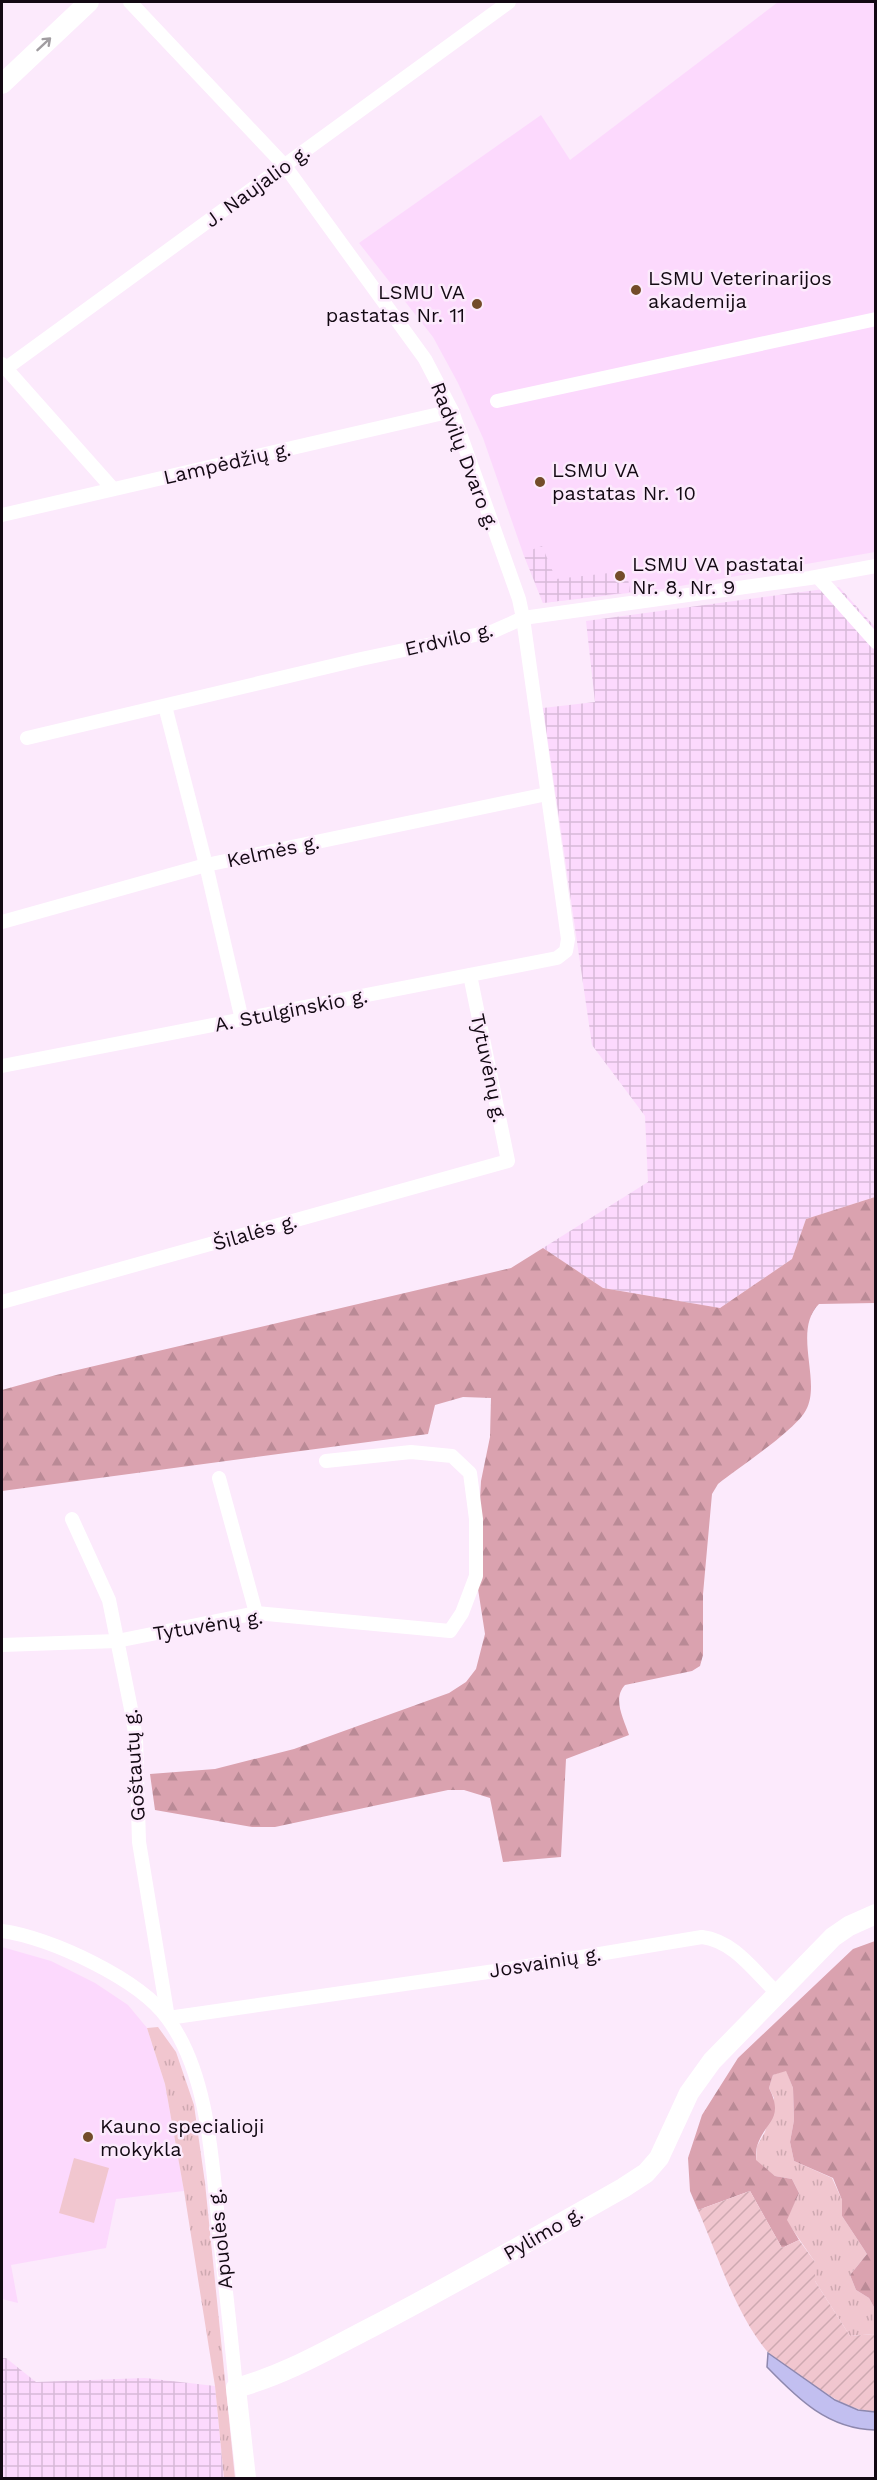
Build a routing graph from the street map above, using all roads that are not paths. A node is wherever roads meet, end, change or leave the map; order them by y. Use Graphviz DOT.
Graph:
graph roads {
  1 [pos="89,2"];
  2 [pos="130,2"];
  3 [pos="504,3"];
  4 [pos="2,84"];
  5 [pos="285,166"];
  6 [pos="876,319"];
  7 [pos="3,367"];
  8 [pos="497,401"];
  9 [pos="452,411"];
  10 [pos="113,489"];
  11 [pos="2,515"];
  12 [pos="876,566"];
  13 [pos="818,577"];
  14 [pos="524,618"];
  15 [pos="876,642"];
  16 [pos="165,706"];
  17 [pos="27,738"];
  18 [pos="547,794"];
  19 [pos="206,865"];
  20 [pos="2,922"];
  21 [pos="568,939"];
  22 [pos="470,975"];
  23 [pos="242,1020"];
  24 [pos="2,1065"];
  25 [pos="508,1161"];
  26 [pos="2,1302"];
  27 [pos="326,1461"];
  28 [pos="219,1478"];
  29 [pos="72,1520"];
  30 [pos="256,1613"];
  31 [pos="117,1641"];
  32 [pos="2,1645"];
  33 [pos="876,1914"];
  34 [pos="2,1931"];
  35 [pos="776,1992"];
  36 [pos="168,2018"];
  37 [pos="236,2388"];
  38 [pos="246,2478"];
  4 -- 1 [label="main road, one-way"];
  2 -- 5 [label="street, Radvilų Dvaro g."];
  3 -- 5 [label="street, J. Naujalio g."];
  5 -- 7 [label="street, J. Naujalio g."];
  5 -- 9 [label="street, Radvilų Dvaro g."];
  6 -- 8 [label="street"];
  7 -- 10 [label="street"];
  9 -- 10 [label="street, Lampėdžių g."];
  9 -- 14 [label="street, Radvilų Dvaro g."];
  10 -- 11 [label="street, Lampėdžių g."];
  12 -- 13 [label="street, Erdvilo g."];
  13 -- 14 [label="street, Erdvilo g."];
  13 -- 15 [label="street"];
  14 -- 16 [label="street, Erdvilo g."];
  14 -- 18 [label="street, Radvilų Dvaro g."];
  16 -- 17 [label="street, Erdvilo g."];
  16 -- 19 [label="street"];
  18 -- 19 [label="street, Kelmės g."];
  18 -- 21 [label="street, Radvilų Dvaro g."];
  19 -- 20 [label="street, Kelmės g."];
  19 -- 23 [label="street"];
  21 -- 22 [label="street, A. Stulginskio g."];
  22 -- 23 [label="street, A. Stulginskio g."];
  22 -- 25 [label="street, Tytuvėnų g."];
  23 -- 24 [label="street, A. Stulginskio g."];
  25 -- 26 [label="street, Šilalės g."];
  27 -- 30 [label="street, Tytuvėnų g."];
  28 -- 30 [label="street"];
  29 -- 31 [label="street, Goštautų g."];
  30 -- 31 [label="street, Tytuvėnų g."];
  31 -- 32 [label="street, Tytuvėnų g."];
  31 -- 36 [label="street, Goštautų g."];
  33 -- 35 [label="main road"];
  34 -- 36 [label="street, Apuolės g."];
  35 -- 36 [label="street, Josvainių g."];
  35 -- 37 [label="main road, Pylimo g."];
  36 -- 37 [label="street, Apuolės g."];
  37 -- 38 [label="main road, Apuolės g."];
}
